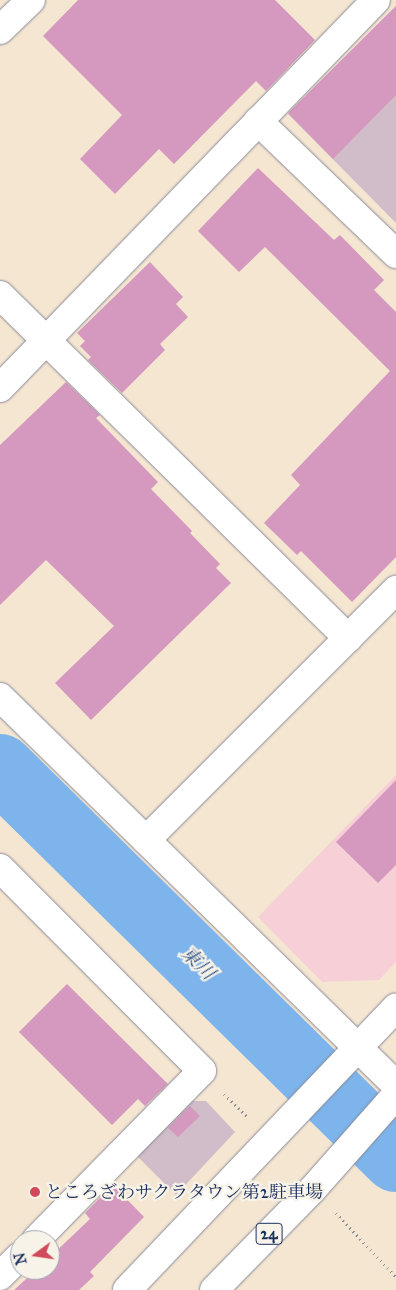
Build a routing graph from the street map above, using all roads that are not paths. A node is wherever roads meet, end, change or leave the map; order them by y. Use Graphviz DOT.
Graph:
graph roads {
  1 [pos="32,0"];
  2 [pos="376,0"];
  3 [pos="0,30"];
  4 [pos="258,121"];
  5 [pos="396,254"];
  6 [pos="0,296"];
  7 [pos="46,341"];
  8 [pos="0,388"];
  9 [pos="396,590"];
  10 [pos="348,638"];
  11 [pos="0,698"];
  12 [pos="146,840"];
  13 [pos="0,868"];
  14 [pos="396,1008"];
  15 [pos="357,1046"];
  16 [pos="396,1085"];
  17 [pos="389,1102"];
  18 [pos="46,1230"];
  19 [pos="10,1266"];
  20 [pos="0,1276"];
  21 [pos="127,1290"];
  22 [pos="214,1290"];
  1 -- 3 [label="street"];
  2 -- 4 [label="street"];
  4 -- 5 [label="street"];
  4 -- 7 [label="street"];
  6 -- 7 [label="street"];
  7 -- 8 [label="street"];
  7 -- 10 [label="street"];
  9 -- 10 [label="street"];
  10 -- 12 [label="street"];
  11 -- 12 [label="street"];
  12 -- 15 [label="street"];
  13 -- 18 [label="street"];
  14 -- 15 [label="street"];
  15 -- 16 [label="street"];
  15 -- 21 [label="street"];
  17 -- 22 [label="street, 24"];
  19 -- 20 [label="street"];
}
